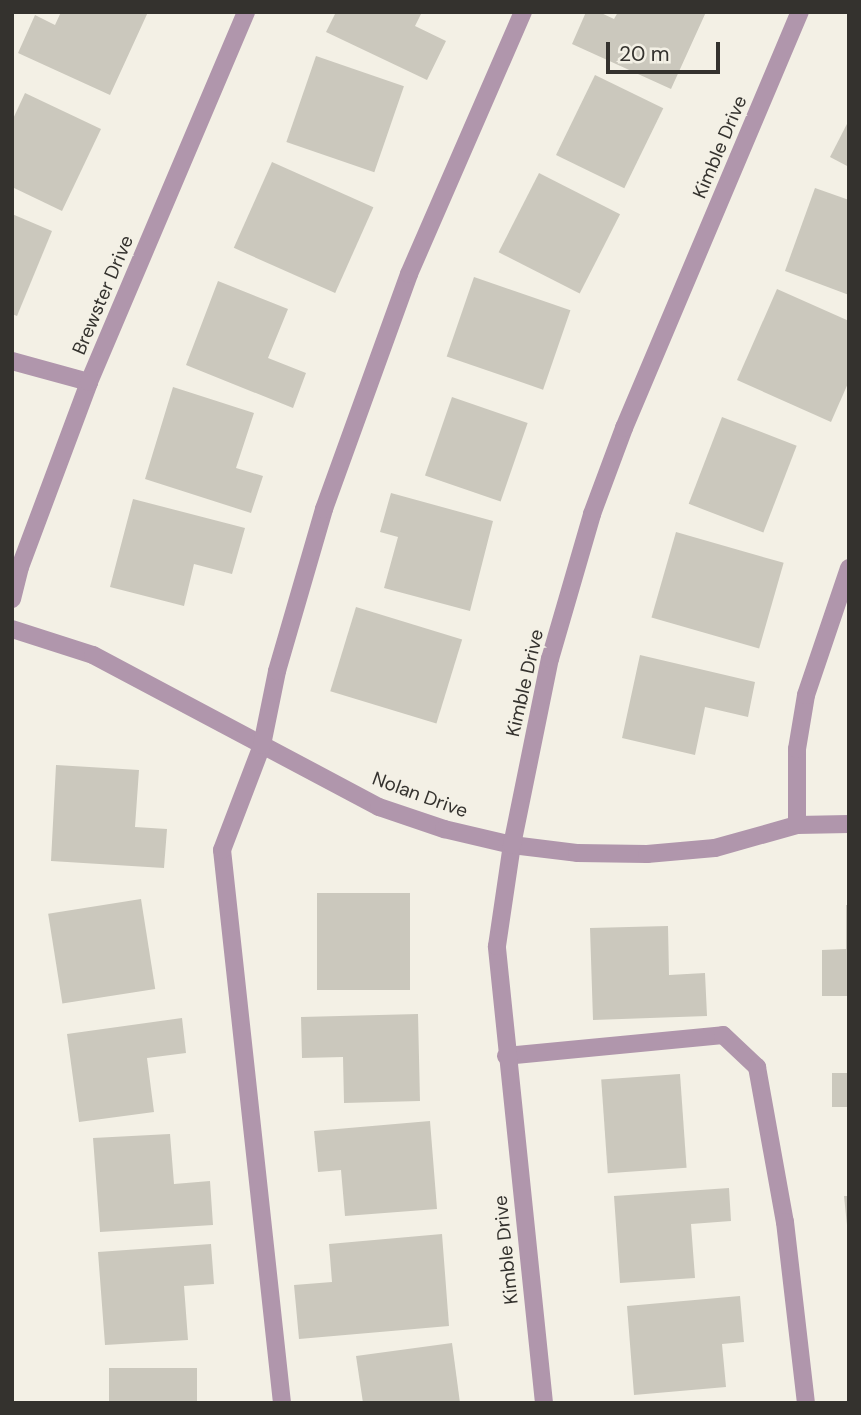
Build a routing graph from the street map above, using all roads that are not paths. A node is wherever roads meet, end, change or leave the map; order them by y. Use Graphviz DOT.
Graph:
graph roads {
  1 [pos="246,12"];
  2 [pos="523,12"];
  3 [pos="800,12"];
  4 [pos="12,361"];
  5 [pos="89,382"];
  6 [pos="849,569"];
  7 [pos="12,599"];
  8 [pos="12,629"];
  9 [pos="262,745"];
  10 [pos="849,824"];
  11 [pos="797,825"];
  12 [pos="512,845"];
  13 [pos="506,1056"];
  14 [pos="282,1403"];
  15 [pos="544,1403"];
  16 [pos="806,1403"];
  1 -- 5 [label="street, Brewster Drive"];
  2 -- 9 [label="street"];
  3 -- 12 [label="street, Kimble Drive"];
  4 -- 5 [label="street"];
  5 -- 7 [label="street, Brewster Drive"];
  6 -- 11 [label="street"];
  8 -- 9 [label="street, Nolan Drive"];
  9 -- 12 [label="street, Nolan Drive"];
  9 -- 14 [label="street"];
  10 -- 11 [label="street, Nolan Drive"];
  11 -- 12 [label="street, Nolan Drive"];
  12 -- 13 [label="street, Kimble Drive"];
  13 -- 15 [label="street, Kimble Drive"];
  13 -- 16 [label="street"];
}
